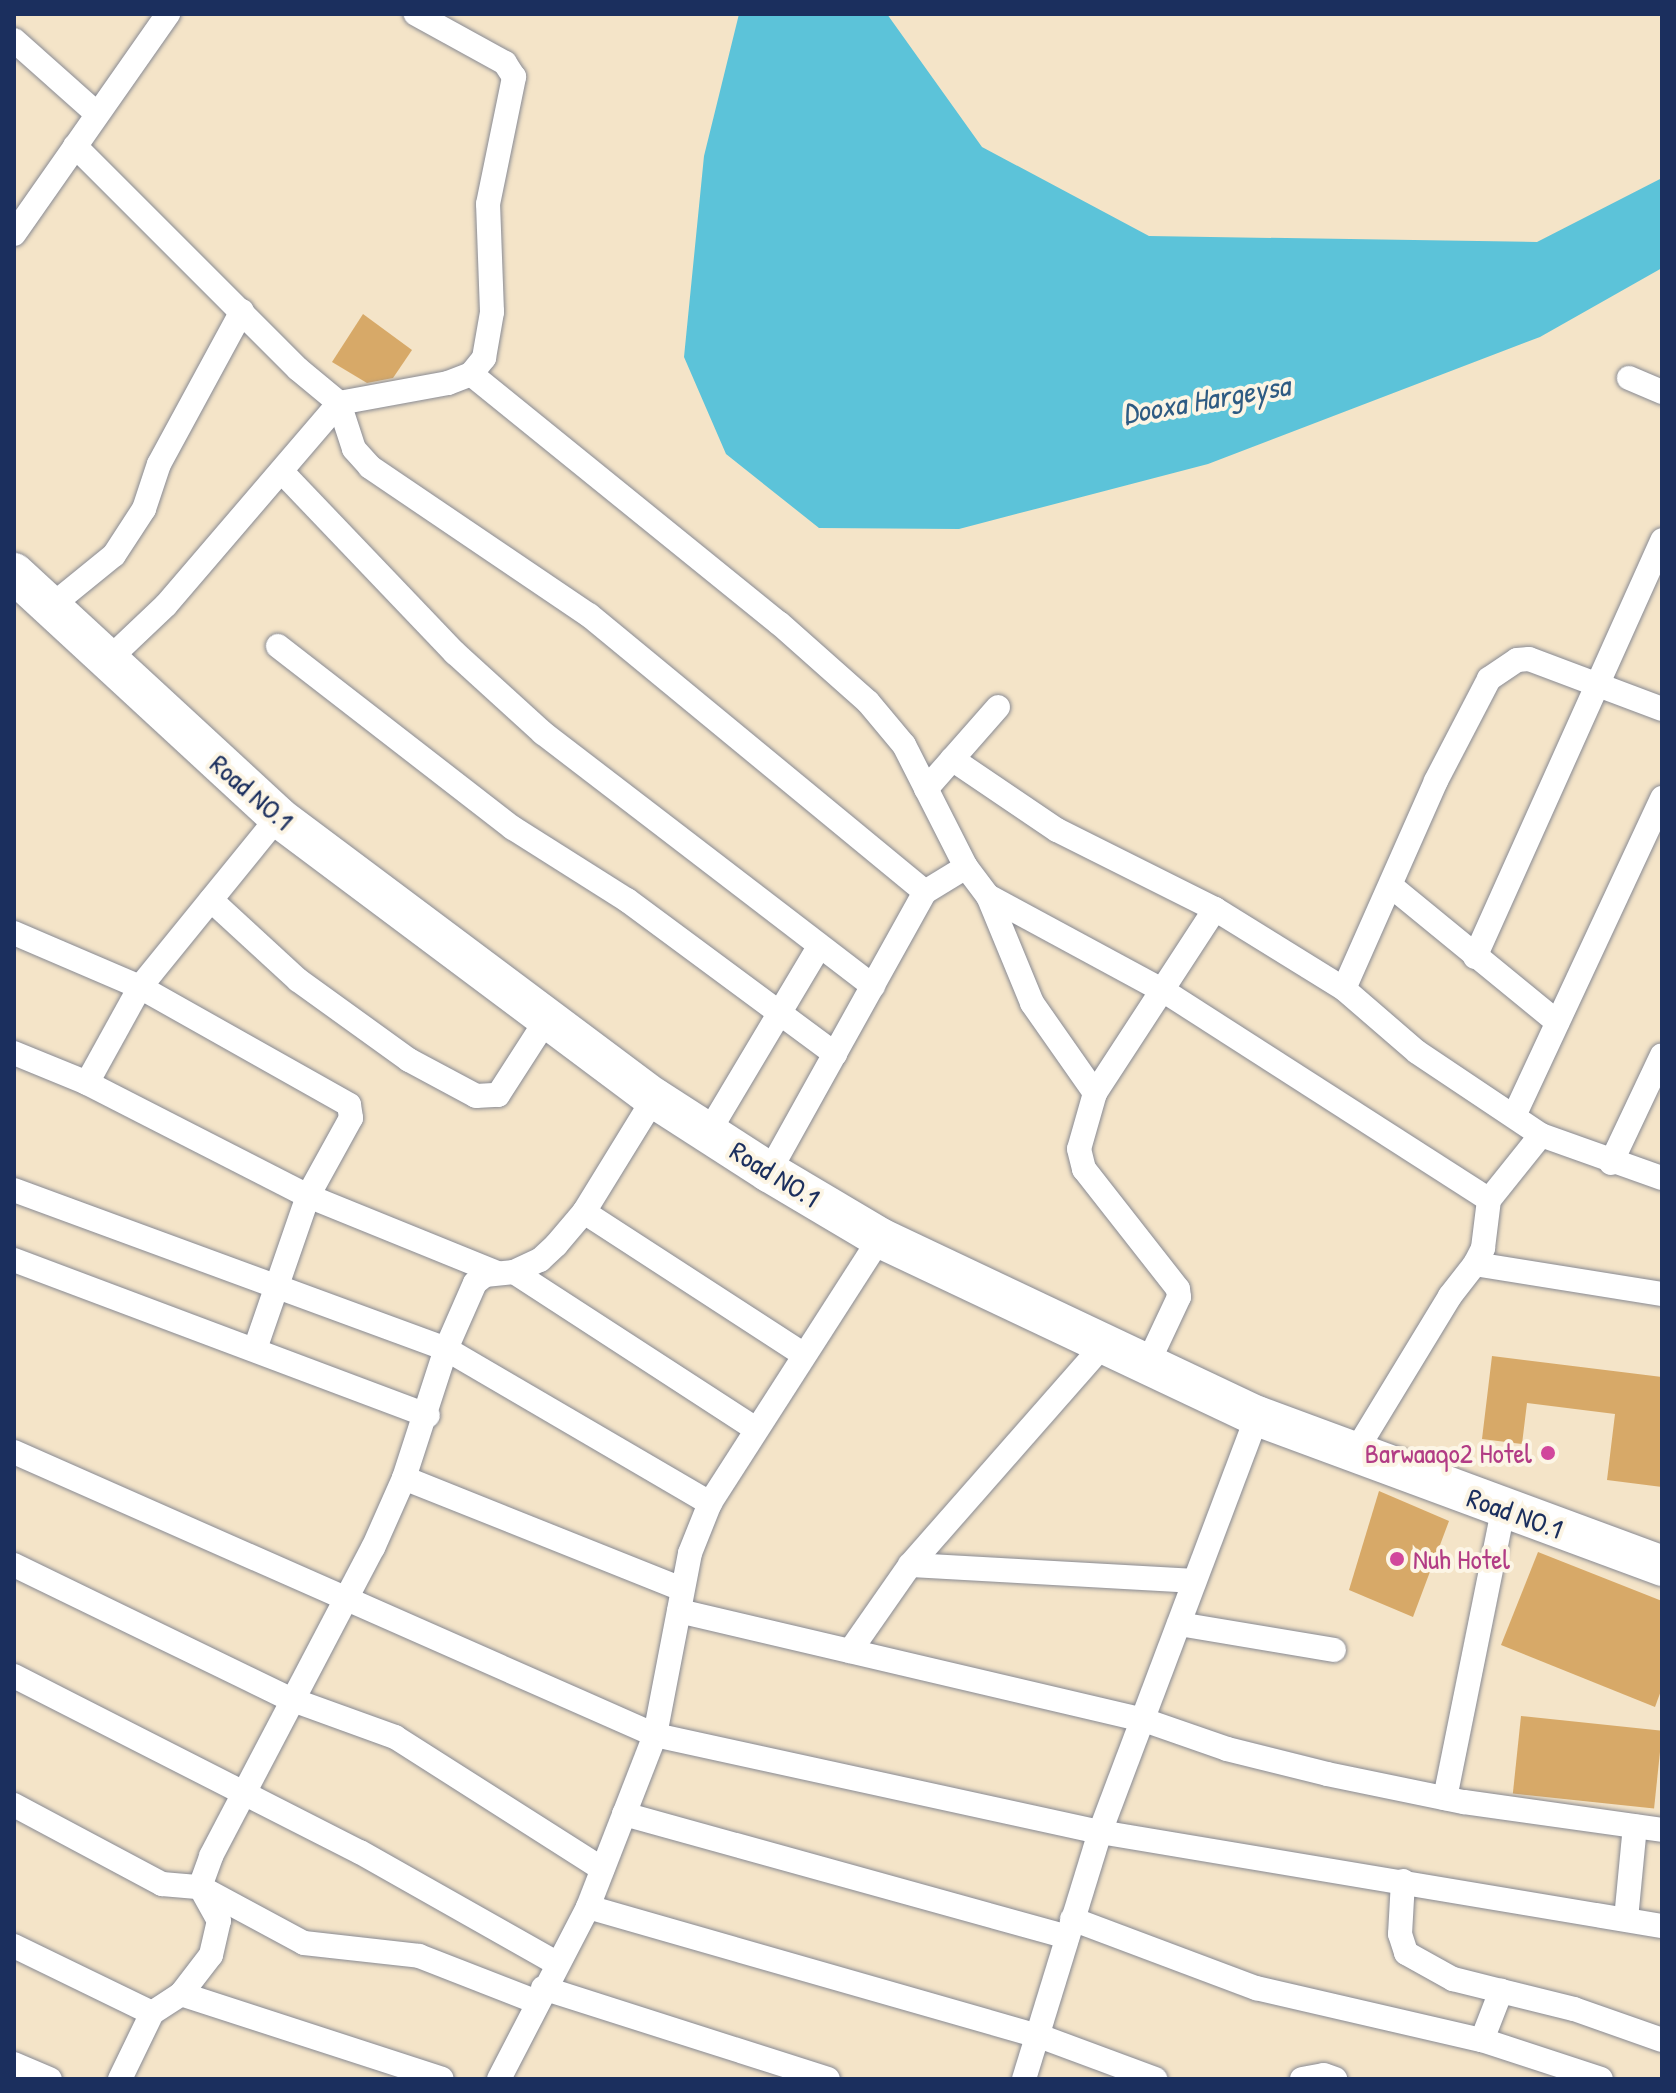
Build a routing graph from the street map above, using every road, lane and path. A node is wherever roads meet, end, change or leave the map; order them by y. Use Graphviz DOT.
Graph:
graph roads {
  1 [pos="168,14"];
  2 [pos="416,14"];
  3 [pos="14,40"];
  4 [pos="97,114"];
  5 [pos="75,146"];
  6 [pos="14,234"];
  7 [pos="242,311"];
  8 [pos="471,374"];
  9 [pos="1629,378"];
  10 [pos="1662,392"];
  11 [pos="339,403"];
  12 [pos="282,472"];
  13 [pos="1662,540"];
  14 [pos="14,573"];
  15 [pos="50,607"];
  16 [pos="278,646"];
  17 [pos="107,661"];
  18 [pos="1600,686"];
  19 [pos="998,707"];
  20 [pos="1662,709"];
  21 [pos="952,759"];
  22 [pos="926,789"];
  23 [pos="1662,798"];
  24 [pos="278,817"];
  25 [pos="966,867"];
  26 [pos="1391,886"];
  27 [pos="925,892"];
  28 [pos="988,896"];
  29 [pos="211,900"];
  30 [pos="1215,909"];
  31 [pos="14,933"];
  32 [pos="819,947"];
  33 [pos="1475,957"];
  34 [pos="873,986"];
  35 [pos="140,987"];
  36 [pos="1344,989"];
  37 [pos="1164,991"];
  38 [pos="779,1013"];
  39 [pos="547,1019"];
  40 [pos="1557,1022"];
  41 [pos="14,1053"];
  42 [pos="835,1054"];
  43 [pos="1662,1055"];
  44 [pos="87,1083"];
  45 [pos="1095,1093"];
  46 [pos="654,1098"];
  47 [pos="1514,1116"];
  48 [pos="708,1133"];
  49 [pos="1541,1135"];
  50 [pos="1611,1163"];
  51 [pos="769,1172"];
  52 [pos="1662,1178"];
  53 [pos="14,1190"];
  54 [pos="308,1196"];
  55 [pos="1489,1200"];
  56 [pos="584,1212"];
  57 [pos="880,1238"];
  58 [pos="14,1260"];
  59 [pos="1475,1264"];
  60 [pos="505,1272"];
  61 [pos="277,1288"];
  62 [pos="1662,1294"];
  63 [pos="1103,1345"];
  64 [pos="255,1349"];
  65 [pos="446,1349"];
  66 [pos="803,1354"];
  67 [pos="1147,1365"];
  68 [pos="428,1416"];
  69 [pos="1257,1416"];
  70 [pos="756,1429"];
  71 [pos="14,1452"];
  72 [pos="1354,1454"];
  73 [pos="404,1478"];
  74 [pos="710,1503"];
  75 [pos="1503,1510"];
  76 [pos="14,1565"];
  77 [pos="910,1565"];
  78 [pos="1662,1566"];
  79 [pos="1193,1581"];
  80 [pos="344,1600"];
  81 [pos="680,1600"];
  82 [pos="1179,1624"];
  83 [pos="1334,1650"];
  84 [pos="850,1651"];
  85 [pos="14,1676"];
  86 [pos="290,1699"];
  87 [pos="1141,1719"];
  88 [pos="655,1735"];
  89 [pos="244,1793"];
  90 [pos="1445,1798"];
  91 [pos="14,1805"];
  92 [pos="624,1814"];
  93 [pos="1635,1826"];
  94 [pos="1662,1830"];
  95 [pos="1100,1832"];
  96 [pos="602,1869"];
  97 [pos="1403,1881"];
  98 [pos="200,1887"];
  99 [pos="588,1907"];
  100 [pos="1626,1919"];
  101 [pos="1662,1926"];
  102 [pos="1070,1928"];
  103 [pos="14,1946"];
  104 [pos="558,1964"];
  105 [pos="1501,1991"];
  106 [pos="181,1994"];
  107 [pos="540,1995"];
  108 [pos="152,2013"];
  109 [pos="1039,2036"];
  110 [pos="1482,2040"];
  111 [pos="1662,2040"];
  112 [pos="14,2064"];
  113 [pos="50,2079"];
  114 [pos="120,2079"];
  115 [pos="442,2079"];
  116 [pos="499,2079"];
  117 [pos="828,2079"];
  118 [pos="1024,2079"];
  119 [pos="1155,2079"];
  120 [pos="1302,2079"];
  121 [pos="1335,2079"];
  122 [pos="1601,2079"];
  1 -- 4 [label="street"];
  2 -- 8 [label="street"];
  3 -- 4 [label="street"];
  4 -- 5 [label="street"];
  5 -- 6 [label="street"];
  5 -- 7 [label="street"];
  7 -- 11 [label="street"];
  7 -- 15 [label="street"];
  8 -- 11 [label="street"];
  8 -- 22 [label="street"];
  9 -- 10 [label="street"];
  11 -- 12 [label="street"];
  11 -- 27 [label="street"];
  12 -- 17 [label="street"];
  12 -- 32 [label="street"];
  13 -- 18 [label="street"];
  14 -- 15 [label="highway, Road NO.1"];
  15 -- 17 [label="highway, Road NO.1"];
  16 -- 38 [label="street"];
  17 -- 24 [label="highway, Road NO.1"];
  18 -- 20 [label="street"];
  18 -- 26 [label="street"];
  18 -- 33 [label="street"];
  19 -- 21 [label="street"];
  21 -- 22 [label="street"];
  21 -- 30 [label="street"];
  22 -- 25 [label="street"];
  23 -- 40 [label="street"];
  24 -- 29 [label="street"];
  24 -- 39 [label="highway, Road NO.1"];
  25 -- 27 [label="street"];
  25 -- 28 [label="street"];
  26 -- 33 [label="street"];
  26 -- 36 [label="street"];
  27 -- 34 [label="street"];
  28 -- 37 [label="street"];
  28 -- 45 [label="street"];
  29 -- 35 [label="street"];
  29 -- 39 [label="street"];
  30 -- 36 [label="street"];
  30 -- 37 [label="street"];
  31 -- 35 [label="street"];
  32 -- 34 [label="street"];
  32 -- 38 [label="street"];
  33 -- 40 [label="street"];
  34 -- 42 [label="street"];
  35 -- 44 [label="street"];
  35 -- 54 [label="street"];
  36 -- 47 [label="street"];
  37 -- 45 [label="street"];
  37 -- 55 [label="street"];
  38 -- 42 [label="street"];
  38 -- 48 [label="street"];
  39 -- 46 [label="highway, Road NO.1"];
  40 -- 47 [label="street"];
  41 -- 44 [label="street"];
  42 -- 51 [label="street"];
  43 -- 50 [label="street"];
  44 -- 54 [label="street"];
  45 -- 67 [label="street"];
  46 -- 48 [label="highway, Road NO.1"];
  46 -- 56 [label="street"];
  47 -- 49 [label="street"];
  48 -- 51 [label="highway, Road NO.1"];
  49 -- 50 [label="street"];
  49 -- 55 [label="street"];
  50 -- 52 [label="street"];
  51 -- 57 [label="highway, Road NO.1"];
  53 -- 61 [label="street"];
  54 -- 60 [label="street"];
  54 -- 61 [label="street"];
  55 -- 59 [label="street"];
  56 -- 60 [label="street"];
  56 -- 66 [label="street"];
  57 -- 63 [label="highway, Road NO.1"];
  57 -- 66 [label="street"];
  58 -- 64 [label="street"];
  59 -- 62 [label="street"];
  59 -- 72 [label="street"];
  60 -- 65 [label="street"];
  60 -- 70 [label="street"];
  61 -- 64 [label="street"];
  61 -- 65 [label="street"];
  63 -- 67 [label="highway, Road NO.1"];
  63 -- 77 [label="street"];
  64 -- 68 [label="street"];
  65 -- 68 [label="street"];
  65 -- 74 [label="street"];
  66 -- 70 [label="street"];
  67 -- 69 [label="highway, Road NO.1"];
  68 -- 73 [label="street"];
  69 -- 72 [label="highway, Road NO.1"];
  69 -- 79 [label="street"];
  70 -- 74 [label="street"];
  71 -- 80 [label="street"];
  72 -- 75 [label="highway, Road NO.1"];
  73 -- 80 [label="street"];
  73 -- 81 [label="street"];
  74 -- 81 [label="street"];
  75 -- 78 [label="highway, Road NO.1"];
  75 -- 90 [label="street"];
  76 -- 86 [label="street"];
  77 -- 79 [label="street"];
  77 -- 84 [label="street"];
  79 -- 82 [label="street"];
  80 -- 86 [label="street"];
  80 -- 88 [label="street"];
  81 -- 84 [label="street"];
  81 -- 88 [label="street"];
  82 -- 83 [label="street"];
  82 -- 87 [label="street"];
  84 -- 87 [label="street"];
  85 -- 89 [label="street"];
  86 -- 89 [label="street"];
  86 -- 96 [label="street"];
  87 -- 90 [label="street"];
  87 -- 95 [label="street"];
  88 -- 92 [label="street"];
  88 -- 95 [label="street"];
  89 -- 98 [label="street"];
  89 -- 104 [label="street"];
  90 -- 93 [label="street"];
  91 -- 98 [label="street"];
  92 -- 96 [label="street"];
  92 -- 102 [label="street"];
  93 -- 94 [label="street"];
  93 -- 100 [label="street"];
  95 -- 97 [label="street"];
  95 -- 102 [label="street"];
  96 -- 99 [label="street"];
  97 -- 100 [label="street"];
  97 -- 105 [label="street"];
  98 -- 106 [label="street"];
  98 -- 107 [label="street"];
  99 -- 104 [label="street"];
  99 -- 109 [label="street"];
  100 -- 101 [label="street"];
  102 -- 109 [label="street"];
  102 -- 110 [label="street"];
  103 -- 108 [label="street"];
  104 -- 107 [label="street"];
  105 -- 110 [label="street"];
  105 -- 111 [label="street"];
  106 -- 108 [label="street"];
  106 -- 115 [label="street"];
  107 -- 116 [label="street"];
  107 -- 117 [label="street"];
  108 -- 114 [label="street"];
  109 -- 118 [label="street"];
  109 -- 119 [label="street"];
  110 -- 122 [label="street"];
  112 -- 113 [label="street"];
  120 -- 121 [label="street"];
}
